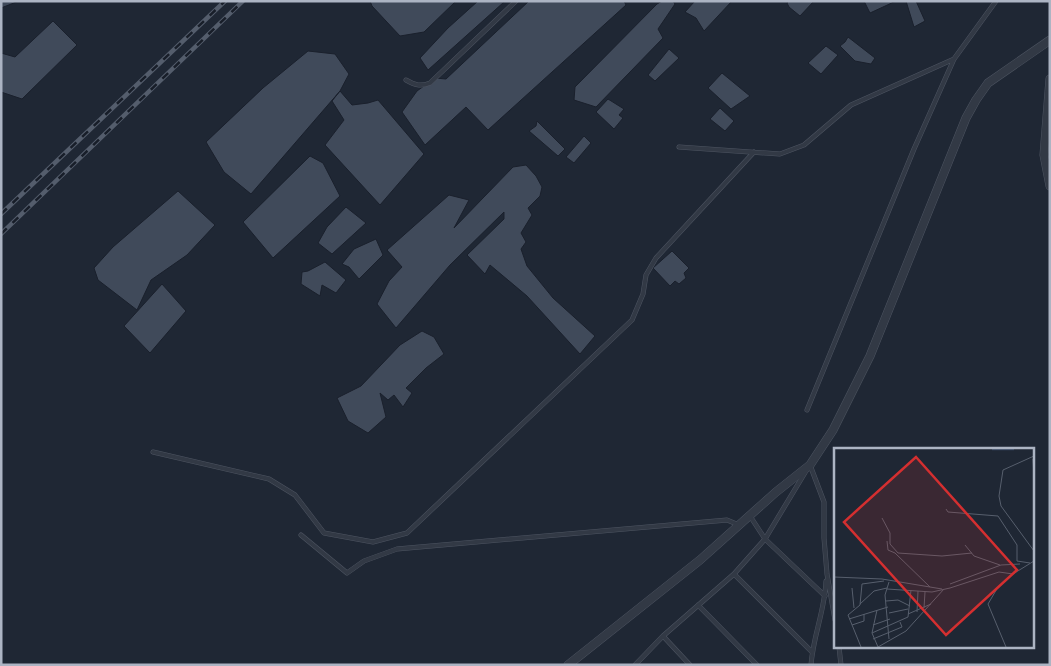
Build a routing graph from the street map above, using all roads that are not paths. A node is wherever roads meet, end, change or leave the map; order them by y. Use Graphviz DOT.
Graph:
graph roads {
  1 [pos="516,1"];
  2 [pos="996,1"];
  3 [pos="1050,40"];
  4 [pos="954,59"];
  5 [pos="1050,79"];
  6 [pos="406,80"];
  7 [pos="679,147"];
  8 [pos="754,152"];
  9 [pos="1050,186"];
  10 [pos="807,410"];
  11 [pos="153,452"];
  12 [pos="810,465"];
  13 [pos="749,516"];
  14 [pos="739,525"];
  15 [pos="301,535"];
  16 [pos="765,539"];
  17 [pos="734,574"];
  18 [pos="827,574"];
  19 [pos="825,596"];
  20 [pos="698,605"];
  21 [pos="834,614"];
  22 [pos="663,636"];
  23 [pos="839,648"];
  24 [pos="812,652"];
  25 [pos="568,665"];
  26 [pos="635,665"];
  27 [pos="690,665"];
  28 [pos="758,665"];
  29 [pos="811,665"];
  30 [pos="841,665"];
  1 -- 6 [label="lane"];
  2 -- 4 [label="lane"];
  3 -- 12 [label="street"];
  4 -- 8 [label="lane"];
  4 -- 10 [label="lane"];
  5 -- 9 [label="street"];
  7 -- 8 [label="lane"];
  8 -- 11 [label="lane"];
  12 -- 13 [label="street"];
  12 -- 16 [label="lane"];
  12 -- 18 [label="lane"];
  13 -- 14 [label="street"];
  13 -- 16 [label="lane"];
  14 -- 15 [label="lane"];
  14 -- 25 [label="street"];
  16 -- 17 [label="lane"];
  16 -- 19 [label="lane"];
  17 -- 20 [label="lane"];
  17 -- 24 [label="lane"];
  18 -- 19 [label="lane"];
  18 -- 21 [label="lane"];
  19 -- 24 [label="lane"];
  20 -- 22 [label="lane"];
  20 -- 28 [label="lane"];
  22 -- 26 [label="lane"];
  22 -- 27 [label="lane"];
  23 -- 30 [label="lane"];
  24 -- 29 [label="lane"];
}
